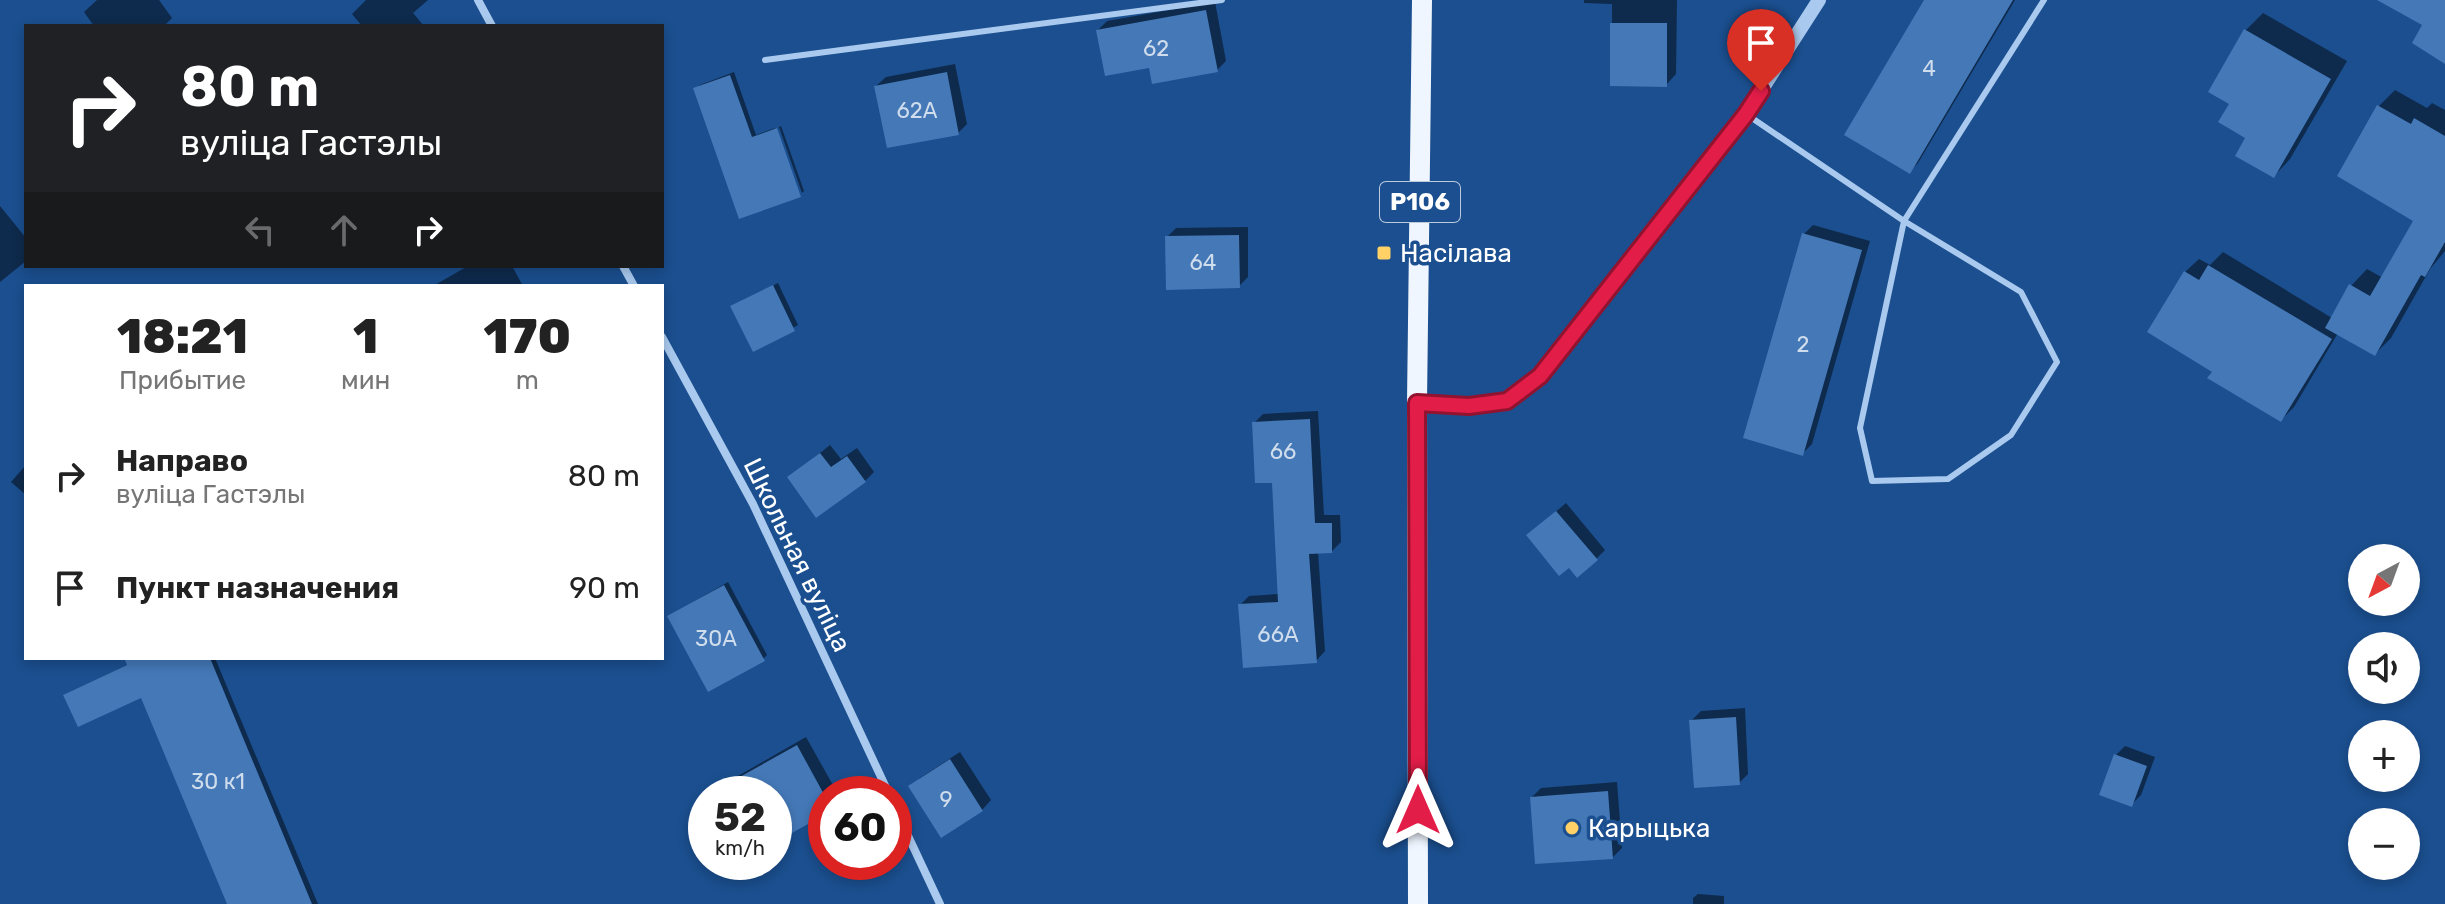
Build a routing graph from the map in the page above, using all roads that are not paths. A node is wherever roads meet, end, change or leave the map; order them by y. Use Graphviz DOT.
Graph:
graph roads {
  1 [pos="478,0"];
  2 [pos="1222,0"];
  3 [pos="1422,0"];
  4 [pos="1819,0"];
  5 [pos="2044,0"];
  6 [pos="491,24"];
  7 [pos="765,60"];
  8 [pos="1746,114"];
  9 [pos="1904,221"];
  10 [pos="664,341"];
  11 [pos="1417,403"];
  12 [pos="881,776"];
  13 [pos="912,844"];
  14 [pos="940,904"];
  15 [pos="1418,904"];
  1 -- 6 [label="street"];
  2 -- 7 [label="lane"];
  3 -- 11 [label="main road, Р106"];
  4 -- 8 [label="street"];
  5 -- 9 [label="lane"];
  8 -- 9 [label="lane"];
  8 -- 11 [label="street"];
  9 -- 9 [label="lane"];
  10 -- 12 [label="street, Школьная вуліца"];
  11 -- 15 [label="main road, Р106"];
  13 -- 14 [label="street"];
}
